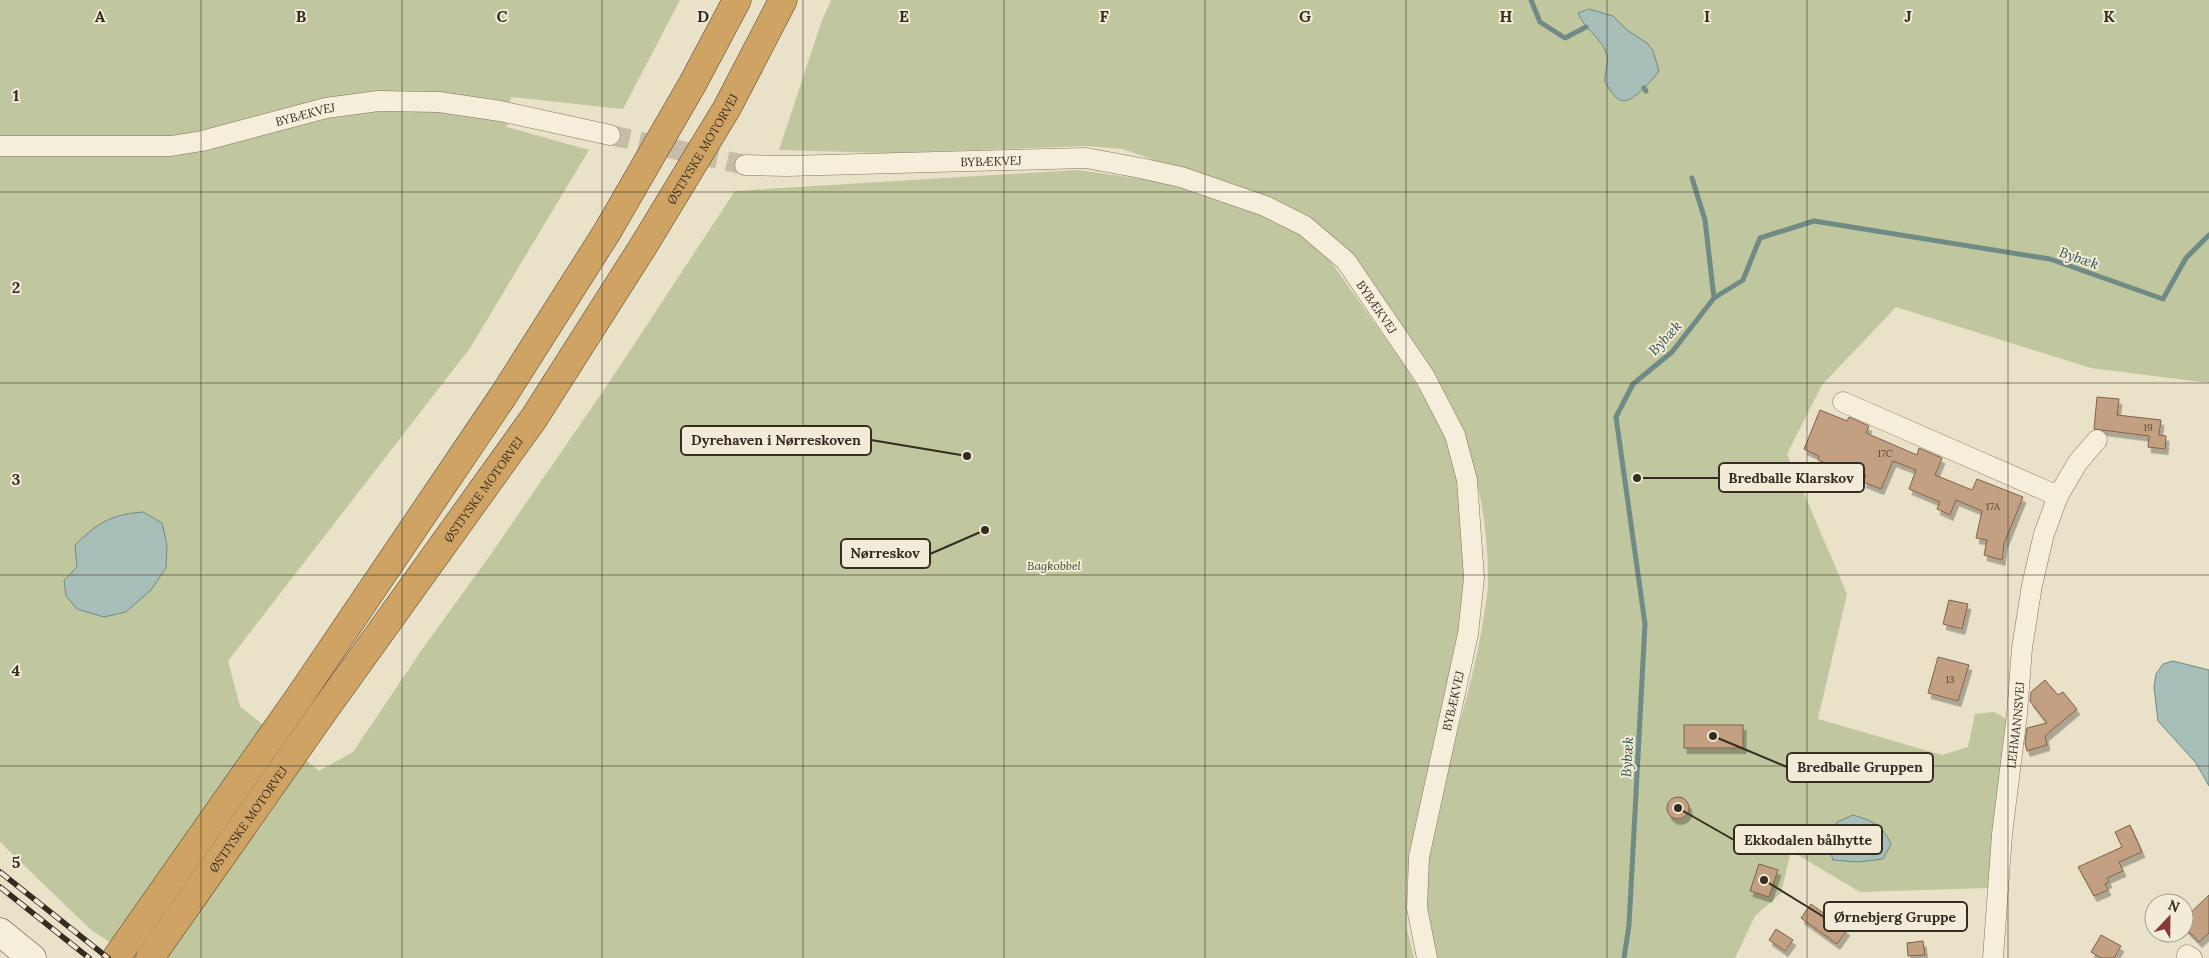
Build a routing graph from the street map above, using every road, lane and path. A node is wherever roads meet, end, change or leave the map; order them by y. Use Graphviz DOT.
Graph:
graph roads {
  1 [pos="737,0"];
  2 [pos="783,0"];
  3 [pos="610,135"];
  4 [pos="0,146"];
  5 [pos="745,165"];
  6 [pos="1843,402"];
  7 [pos="2097,440"];
  8 [pos="2058,496"];
  9 [pos="0,932"];
  10 [pos="32,958"];
  11 [pos="116,958"];
  12 [pos="150,958"];
  13 [pos="1427,958"];
  14 [pos="1993,958"];
  1 -- 11 [label="highway"];
  2 -- 12 [label="highway, ØSTJYSKE MOTORVEJ"];
  3 -- 4 [label="street, BYBÆKVEJ"];
  5 -- 13 [label="street, BYBÆKVEJ"];
  6 -- 8 [label="street"];
  7 -- 8 [label="street, LEHMANNSVEJ"];
  8 -- 14 [label="street, LEHMANNSVEJ"];
  9 -- 10 [label="street"];
}
